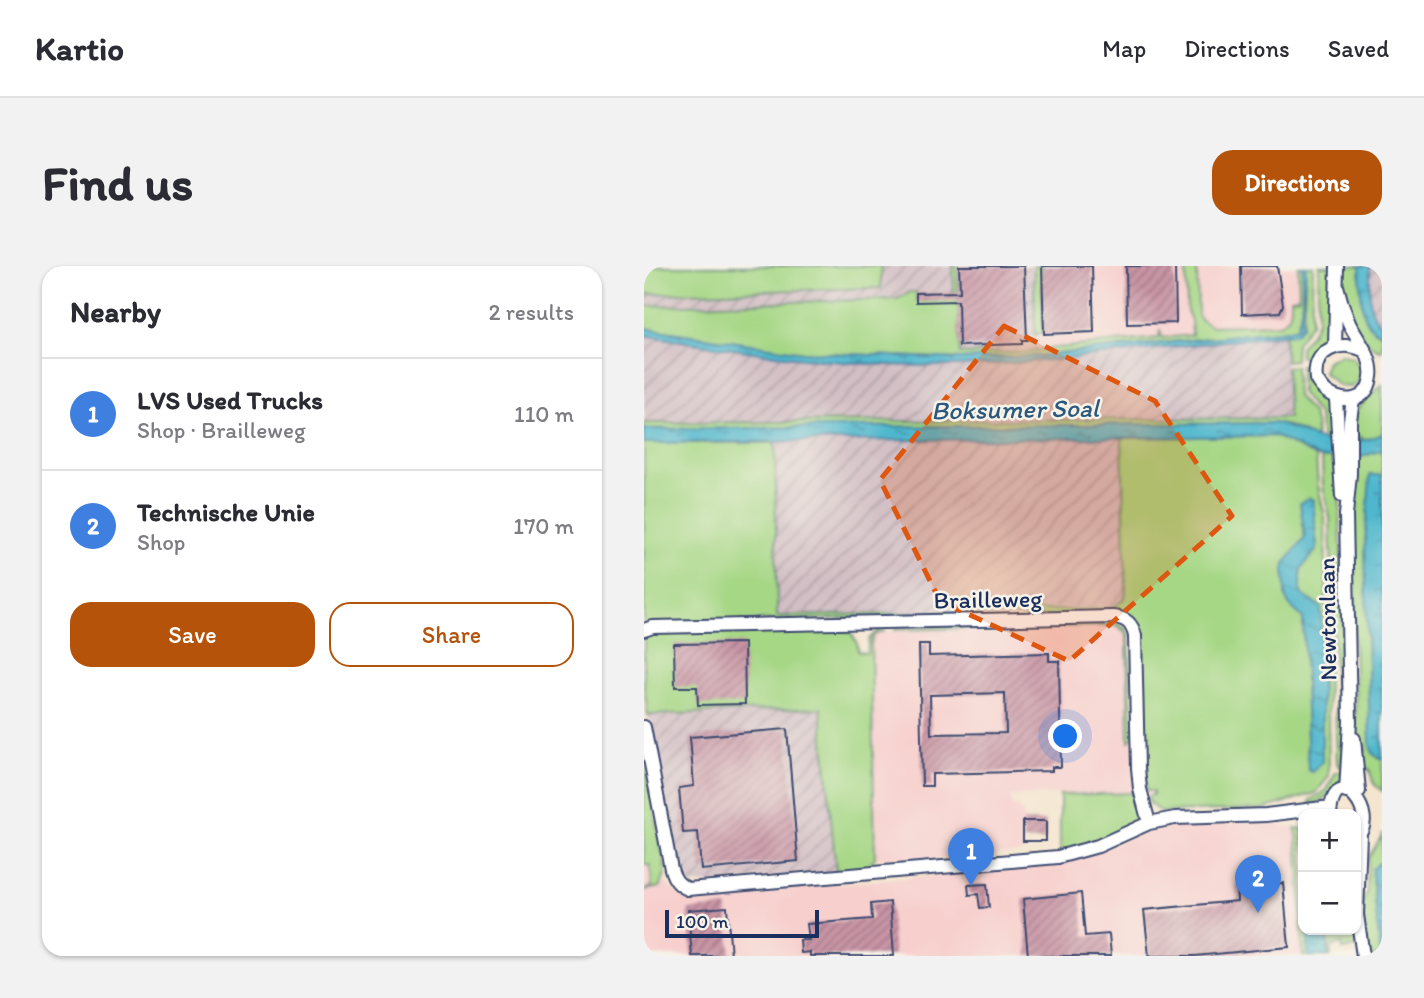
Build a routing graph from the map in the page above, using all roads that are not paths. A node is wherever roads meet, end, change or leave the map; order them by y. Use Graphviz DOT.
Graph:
graph roads {
  1 [pos="1337,266"];
  2 [pos="1337,286"];
  3 [pos="1335,346"];
  4 [pos="1371,355"];
  5 [pos="1336,398"];
  6 [pos="1353,399"];
  7 [pos="1344,437"];
  8 [pos="644,630"];
  9 [pos="1350,722"];
  10 [pos="644,727"];
  11 [pos="1359,791"];
  12 [pos="1346,792"];
  13 [pos="1332,809"];
  14 [pos="1298,814"];
  15 [pos="1266,816"];
  16 [pos="1298,819"];
  17 [pos="1149,823"];
  18 [pos="1361,833"];
  19 [pos="1360,935"];
  20 [pos="1363,956"];
  1 -- 2 [label="street"];
  2 -- 3 [label="street"];
  2 -- 4 [label="street"];
  3 -- 4 [label="street"];
  3 -- 5 [label="street"];
  4 -- 6 [label="street"];
  5 -- 6 [label="street"];
  5 -- 7 [label="street, Newtonlaan"];
  6 -- 7 [label="street, Newtonlaan"];
  7 -- 9 [label="street, Newtonlaan"];
  8 -- 17 [label="street, Brailleweg"];
  9 -- 11 [label="street, Newtonlaan"];
  9 -- 12 [label="street, Newtonlaan"];
  10 -- 17 [label="street"];
  11 -- 12 [label="street"];
  11 -- 18 [label="street"];
  12 -- 13 [label="street"];
  14 -- 15 [label="street"];
  15 -- 16 [label="street"];
  15 -- 17 [label="street"];
  19 -- 20 [label="street"];
}
